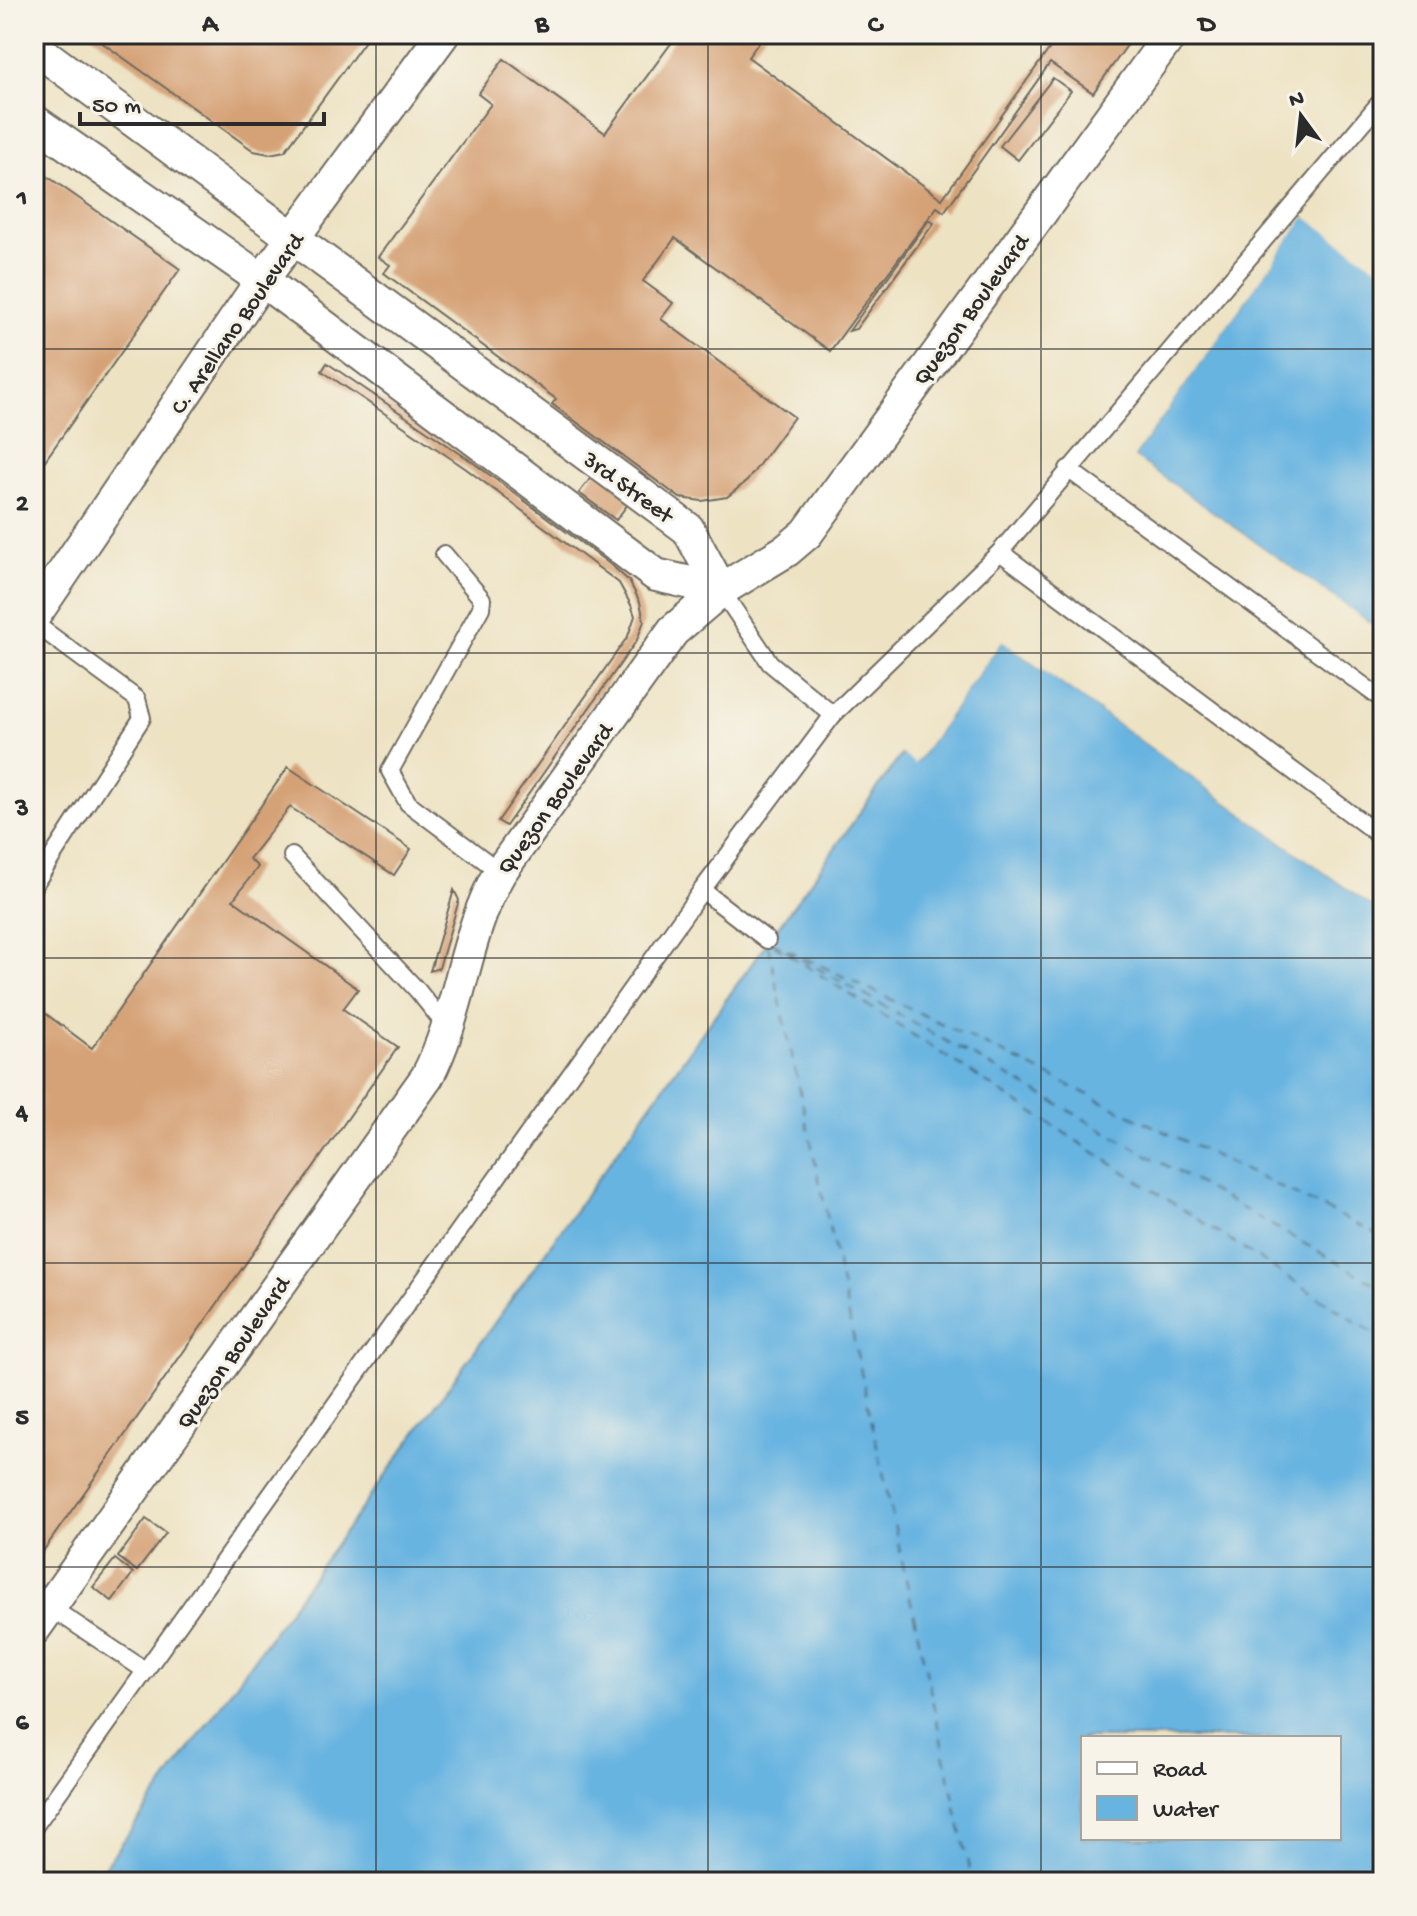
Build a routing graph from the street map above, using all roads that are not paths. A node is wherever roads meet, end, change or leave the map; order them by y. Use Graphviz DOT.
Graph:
graph roads {
  1 [pos="443,34"];
  2 [pos="1171,34"];
  3 [pos="34,47"];
  4 [pos="1383,99"];
  5 [pos="34,121"];
  6 [pos="293,239"];
  7 [pos="262,280"];
  8 [pos="1068,469"];
  9 [pos="1000,552"];
  10 [pos="444,554"];
  11 [pos="721,590"];
  12 [pos="34,616"];
  13 [pos="34,623"];
  14 [pos="1383,700"];
  15 [pos="833,715"];
  16 [pos="1383,838"];
  17 [pos="292,856"];
  18 [pos="500,872"];
  19 [pos="34,885"];
  20 [pos="702,890"];
  21 [pos="767,940"];
  22 [pos="446,1026"];
  23 [pos="42,1618"];
  24 [pos="146,1671"];
  25 [pos="34,1827"];
  1 -- 6 [label="street, C. Arellano Boulevard"];
  2 -- 11 [label="street, Quezon Boulevard"];
  3 -- 6 [label="street, 3rd Street"];
  4 -- 8 [label="lane"];
  5 -- 7 [label="street"];
  6 -- 7 [label="street, C. Arellano Boulevard"];
  6 -- 11 [label="street, 3rd Street"];
  7 -- 11 [label="street"];
  7 -- 12 [label="street, C. Arellano Boulevard"];
  8 -- 9 [label="lane"];
  8 -- 14 [label="lane"];
  9 -- 15 [label="lane"];
  9 -- 16 [label="lane"];
  10 -- 18 [label="lane"];
  11 -- 15 [label="lane"];
  11 -- 18 [label="street, Quezon Boulevard"];
  13 -- 19 [label="lane"];
  15 -- 20 [label="lane"];
  17 -- 22 [label="lane"];
  18 -- 22 [label="street, Quezon Boulevard"];
  20 -- 21 [label="lane"];
  20 -- 24 [label="lane"];
  22 -- 23 [label="street, Quezon Boulevard"];
  23 -- 24 [label="lane"];
  24 -- 25 [label="lane"];
}
